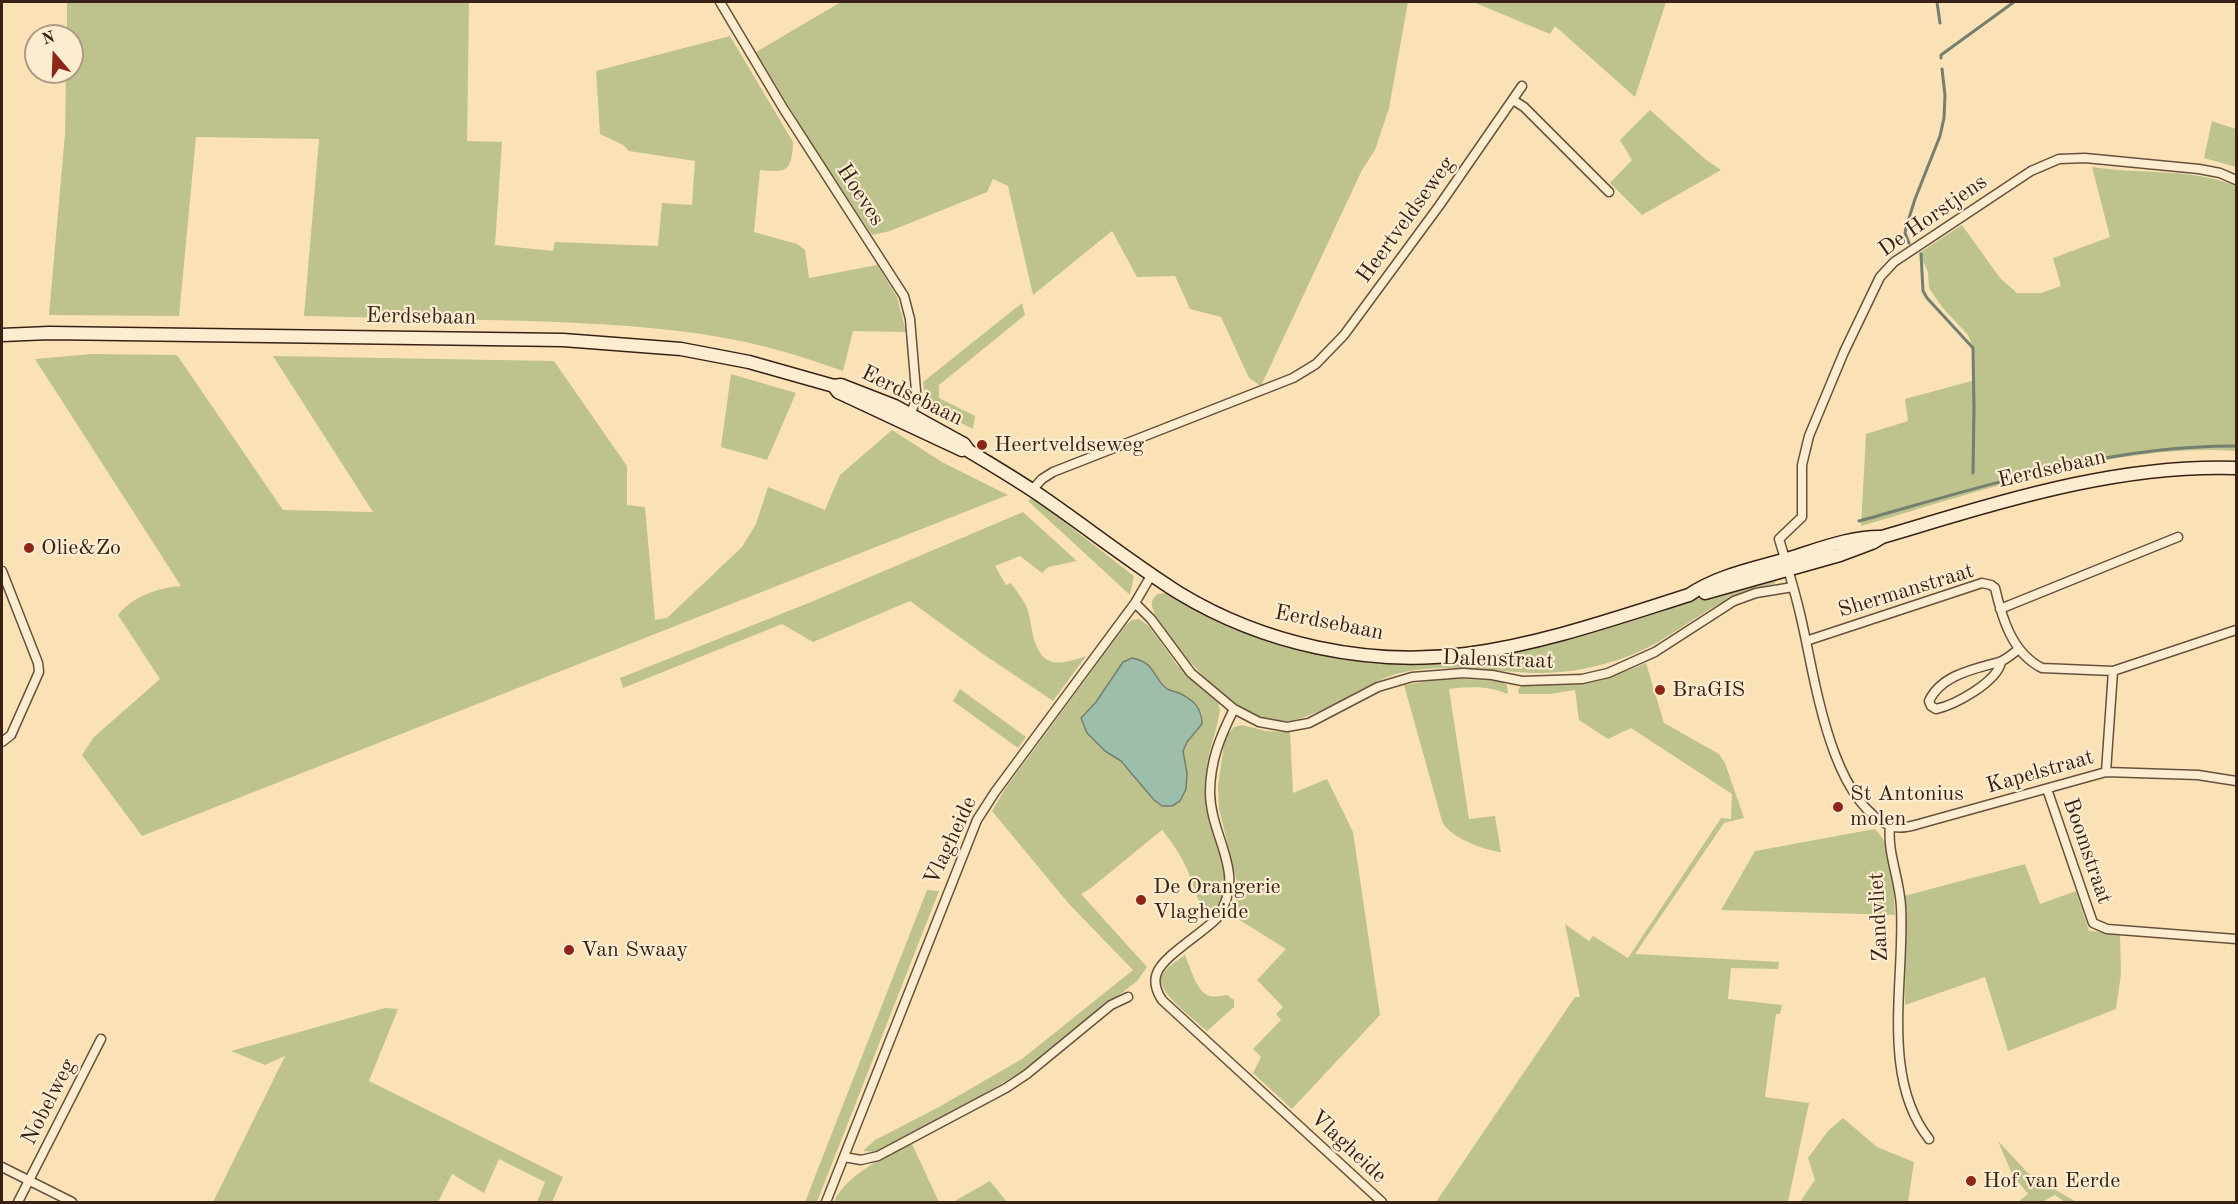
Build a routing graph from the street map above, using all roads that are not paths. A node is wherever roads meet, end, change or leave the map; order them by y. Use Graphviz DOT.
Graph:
graph roads {
  1 [pos="720,2"];
  2 [pos="1522,86"];
  3 [pos="1514,100"];
  4 [pos="2236,180"];
  5 [pos="1609,192"];
  6 [pos="2,335"];
  7 [pos="908,418"];
  8 [pos="2236,468"];
  9 [pos="1032,490"];
  10 [pos="2178,537"];
  11 [pos="1787,565"];
  12 [pos="2,571"];
  13 [pos="1152,574"];
  14 [pos="4,584"];
  15 [pos="1793,587"];
  16 [pos="1134,603"];
  17 [pos="2000,609"];
  18 [pos="2236,630"];
  19 [pos="1806,641"];
  20 [pos="2019,649"];
  21 [pos="2001,662"];
  22 [pos="2113,671"];
  23 [pos="1234,709"];
  24 [pos="2,742"];
  25 [pos="2106,772"];
  26 [pos="2236,781"];
  27 [pos="2047,789"];
  28 [pos="1890,826"];
  29 [pos="2236,939"];
  30 [pos="1128,997"];
  31 [pos="101,1039"];
  32 [pos="1929,1139"];
  33 [pos="844,1157"];
  34 [pos="2,1167"];
  35 [pos="29,1181"];
  36 [pos="18,1203"];
  37 [pos="72,1203"];
  38 [pos="826,1203"];
  39 [pos="1382,1203"];
  1 -- 7 [label="street, Hoeves"];
  2 -- 3 [label="street, Heertveldseweg"];
  3 -- 5 [label="street"];
  3 -- 9 [label="street, Heertveldseweg"];
  4 -- 11 [label="street, De Horstjens"];
  6 -- 7 [label="main road, Eerdsebaan"];
  7 -- 9 [label="main road, Eerdsebaan"];
  8 -- 11 [label="main road, Eerdsebaan"];
  9 -- 13 [label="main road, Eerdsebaan"];
  10 -- 17 [label="street"];
  11 -- 13 [label="main road, Eerdsebaan"];
  11 -- 15 [label="street"];
  12 -- 14 [label="street"];
  13 -- 16 [label="street, Vlagheide"];
  14 -- 24 [label="street"];
  15 -- 19 [label="street"];
  15 -- 23 [label="street, Dalenstraat"];
  16 -- 23 [label="street, Dalenstraat"];
  16 -- 33 [label="street, Vlagheide"];
  17 -- 19 [label="street, Shermanstraat"];
  17 -- 20 [label="street"];
  18 -- 22 [label="street"];
  19 -- 28 [label="street"];
  20 -- 21 [label="street"];
  20 -- 22 [label="street"];
  21 -- 21 [label="street"];
  22 -- 25 [label="street"];
  23 -- 39 [label="street, Vlagheide"];
  25 -- 26 [label="street, Kapelstraat"];
  25 -- 27 [label="street, Kapelstraat"];
  27 -- 28 [label="street, Kapelstraat"];
  27 -- 29 [label="street, Boomstraat"];
  28 -- 32 [label="street, Zandvliet"];
  30 -- 33 [label="street"];
  31 -- 35 [label="street, Nobelweg"];
  33 -- 38 [label="street, Vlagheide"];
  34 -- 35 [label="street, Nobelweg"];
  35 -- 36 [label="street, Nobelweg"];
  35 -- 37 [label="street, Nobelweg"];
}
